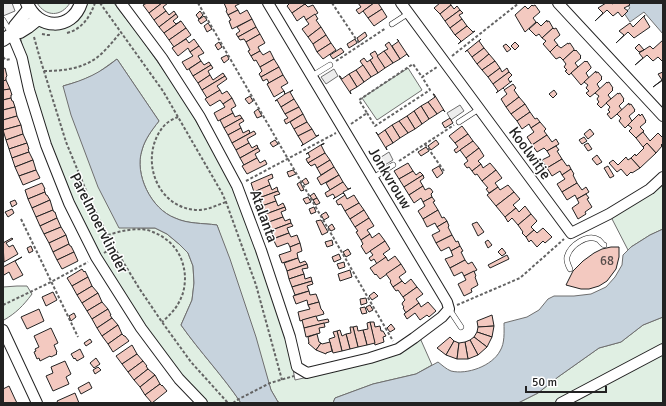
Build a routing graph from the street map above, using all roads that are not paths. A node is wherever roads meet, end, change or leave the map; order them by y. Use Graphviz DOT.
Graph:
graph roads {
  1 [pos="81,3"];
  2 [pos="121,3"];
  3 [pos="268,3"];
  4 [pos="402,3"];
  5 [pos="558,3"];
  6 [pos="28,6"];
  7 [pos="409,13"];
  8 [pos="38,19"];
  9 [pos="3,20"];
  10 [pos="392,24"];
  11 [pos="7,37"];
  12 [pos="330,64"];
  13 [pos="312,76"];
  14 [pos="479,109"];
  15 [pos="663,116"];
  16 [pos="459,122"];
  17 [pos="393,165"];
  18 [pos="663,176"];
  19 [pos="373,178"];
  20 [pos="571,233"];
  21 [pos="577,243"];
  22 [pos="604,245"];
  23 [pos="570,269"];
  24 [pos="449,309"];
  25 [pos="461,327"];
  26 [pos="3,330"];
  27 [pos="663,349"];
  28 [pos="36,403"];
  29 [pos="202,403"];
  30 [pos="561,403"];
  1 -- 8 [label="street"];
  2 -- 24 [label="street, Atalanta"];
  3 -- 13 [label="street, Jonkvrouw"];
  4 -- 7 [label="street, Koolwitje"];
  5 -- 15 [label="street"];
  6 -- 8 [label="street"];
  6 -- 11 [label="street"];
  7 -- 10 [label="lane"];
  7 -- 14 [label="street, Koolwitje"];
  8 -- 11 [label="street"];
  9 -- 11 [label="lane"];
  11 -- 29 [label="street, Parelmoervlinder"];
  12 -- 13 [label="lane"];
  13 -- 19 [label="street, Jonkvrouw"];
  14 -- 16 [label="lane"];
  14 -- 20 [label="street, Koolwitje"];
  17 -- 19 [label="lane"];
  18 -- 20 [label="street"];
  19 -- 24 [label="street, Jonkvrouw"];
  20 -- 21 [label="lane"];
  21 -- 22 [label="lane"];
  21 -- 23 [label="lane"];
  24 -- 25 [label="lane"];
  26 -- 28 [label="street"];
  27 -- 30 [label="street"];
}
